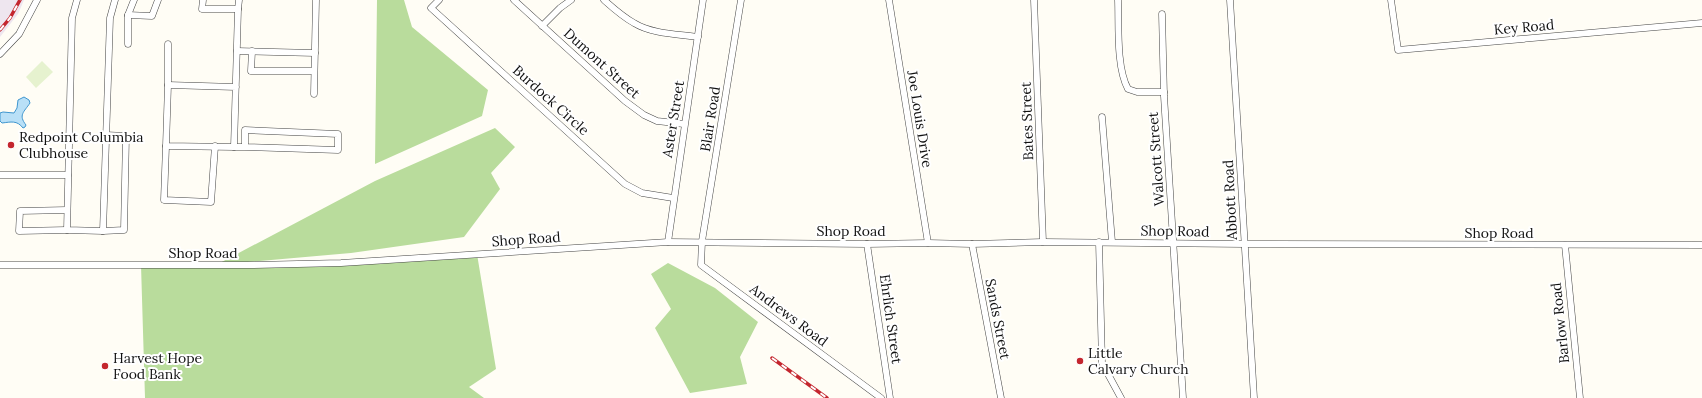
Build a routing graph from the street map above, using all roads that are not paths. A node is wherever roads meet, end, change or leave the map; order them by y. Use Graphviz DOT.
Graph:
graph roads {
  1 [pos="37,0"];
  2 [pos="77,0"];
  3 [pos="115,0"];
  4 [pos="134,0"];
  5 [pos="158,0"];
  6 [pos="203,0"];
  7 [pos="239,0"];
  8 [pos="316,0"];
  9 [pos="439,0"];
  10 [pos="514,0"];
  11 [pos="570,0"];
  12 [pos="604,0"];
  13 [pos="703,0"];
  14 [pos="740,0"];
  15 [pos="889,0"];
  16 [pos="1034,0"];
  17 [pos="1118,0"];
  18 [pos="1230,0"];
  19 [pos="1391,0"];
  20 [pos="238,9"];
  21 [pos="1162,14"];
  22 [pos="128,15"];
  23 [pos="1702,23"];
  24 [pos="542,26"];
  25 [pos="698,37"];
  26 [pos="128,44"];
  27 [pos="168,44"];
  28 [pos="237,51"];
  29 [pos="252,51"];
  30 [pos="315,53"];
  31 [pos="0,54"];
  32 [pos="314,71"];
  33 [pos="168,85"];
  34 [pos="236,87"];
  35 [pos="1164,92"];
  36 [pos="314,94"];
  37 [pos="1102,118"];
  38 [pos="684,124"];
  39 [pos="106,136"];
  40 [pos="166,146"];
  41 [pos="215,146"];
  42 [pos="234,147"];
  43 [pos="245,147"];
  44 [pos="0,175"];
  45 [pos="68,175"];
  46 [pos="673,198"];
  47 [pos="68,210"];
  48 [pos="67,230"];
  49 [pos="103,230"];
  50 [pos="702,241"];
  51 [pos="668,242"];
  52 [pos="1043,242"];
  53 [pos="1099,242"];
  54 [pos="1112,242"];
  55 [pos="928,243"];
  56 [pos="1174,243"];
  57 [pos="868,244"];
  58 [pos="972,244"];
  59 [pos="1244,244"];
  60 [pos="1565,245"];
  61 [pos="1702,245"];
  62 [pos="0,266"];
  63 [pos="881,398"];
  64 [pos="890,398"];
  65 [pos="1001,398"];
  66 [pos="1120,398"];
  67 [pos="1183,398"];
  68 [pos="1254,398"];
  69 [pos="1580,398"];
  1 -- 31 [label="street"];
  2 -- 45 [label="street"];
  3 -- 39 [label="street"];
  4 -- 22 [label="street"];
  5 -- 22 [label="street"];
  6 -- 20 [label="street"];
  7 -- 20 [label="street"];
  8 -- 30 [label="street"];
  9 -- 46 [label="street, Burdock Circle"];
  10 -- 24 [label="street, Dumont Street"];
  11 -- 24 [label="street"];
  12 -- 25 [label="street"];
  13 -- 25 [label="street, Aster Street"];
  14 -- 50 [label="street, Blair Road"];
  15 -- 55 [label="street, Joe Louis Drive"];
  16 -- 52 [label="street, Bates Street"];
  17 -- 35 [label="street"];
  18 -- 59 [label="street, Abbott Road"];
  19 -- 23 [label="street, Key Road"];
  20 -- 28 [label="street"];
  21 -- 35 [label="street, Walcott Street"];
  22 -- 26 [label="street"];
  24 -- 38 [label="street, Dumont Street"];
  25 -- 38 [label="street, Aster Street"];
  27 -- 33 [label="street"];
  28 -- 29 [label="street"];
  28 -- 34 [label="street"];
  29 -- 30 [label="street"];
  29 -- 32 [label="street"];
  30 -- 32 [label="street"];
  32 -- 36 [label="street"];
  33 -- 34 [label="street"];
  33 -- 40 [label="street"];
  34 -- 42 [label="street"];
  35 -- 56 [label="street, Walcott Street"];
  37 -- 54 [label="street"];
  38 -- 46 [label="street, Aster Street"];
  39 -- 49 [label="street"];
  39 -- 49 [label="street"];
  40 -- 41 [label="street"];
  40 -- 41 [label="street"];
  41 -- 42 [label="street"];
  42 -- 43 [label="street"];
  43 -- 43 [label="street"];
  44 -- 45 [label="street"];
  45 -- 47 [label="street"];
  46 -- 51 [label="street, Aster Street"];
  47 -- 48 [label="street"];
  47 -- 48 [label="street"];
  48 -- 49 [label="street"];
  50 -- 51 [label="street, Shop Road"];
  50 -- 57 [label="street, Shop Road"];
  50 -- 63 [label="street, Andrews Road"];
  51 -- 62 [label="street, Shop Road"];
  52 -- 53 [label="street, Shop Road"];
  52 -- 58 [label="street, Shop Road"];
  53 -- 54 [label="street, Shop Road"];
  53 -- 66 [label="street"];
  54 -- 56 [label="street, Shop Road"];
  55 -- 57 [label="street, Shop Road"];
  55 -- 58 [label="street, Shop Road"];
  56 -- 59 [label="street, Shop Road"];
  56 -- 67 [label="street, Walcott Street"];
  57 -- 64 [label="street, Ehrlich Street"];
  58 -- 65 [label="street, Sands Street"];
  59 -- 60 [label="street, Shop Road"];
  59 -- 68 [label="street, Abbott Road"];
  60 -- 61 [label="street, Shop Road"];
  60 -- 69 [label="street, Barlow Road"];
}
